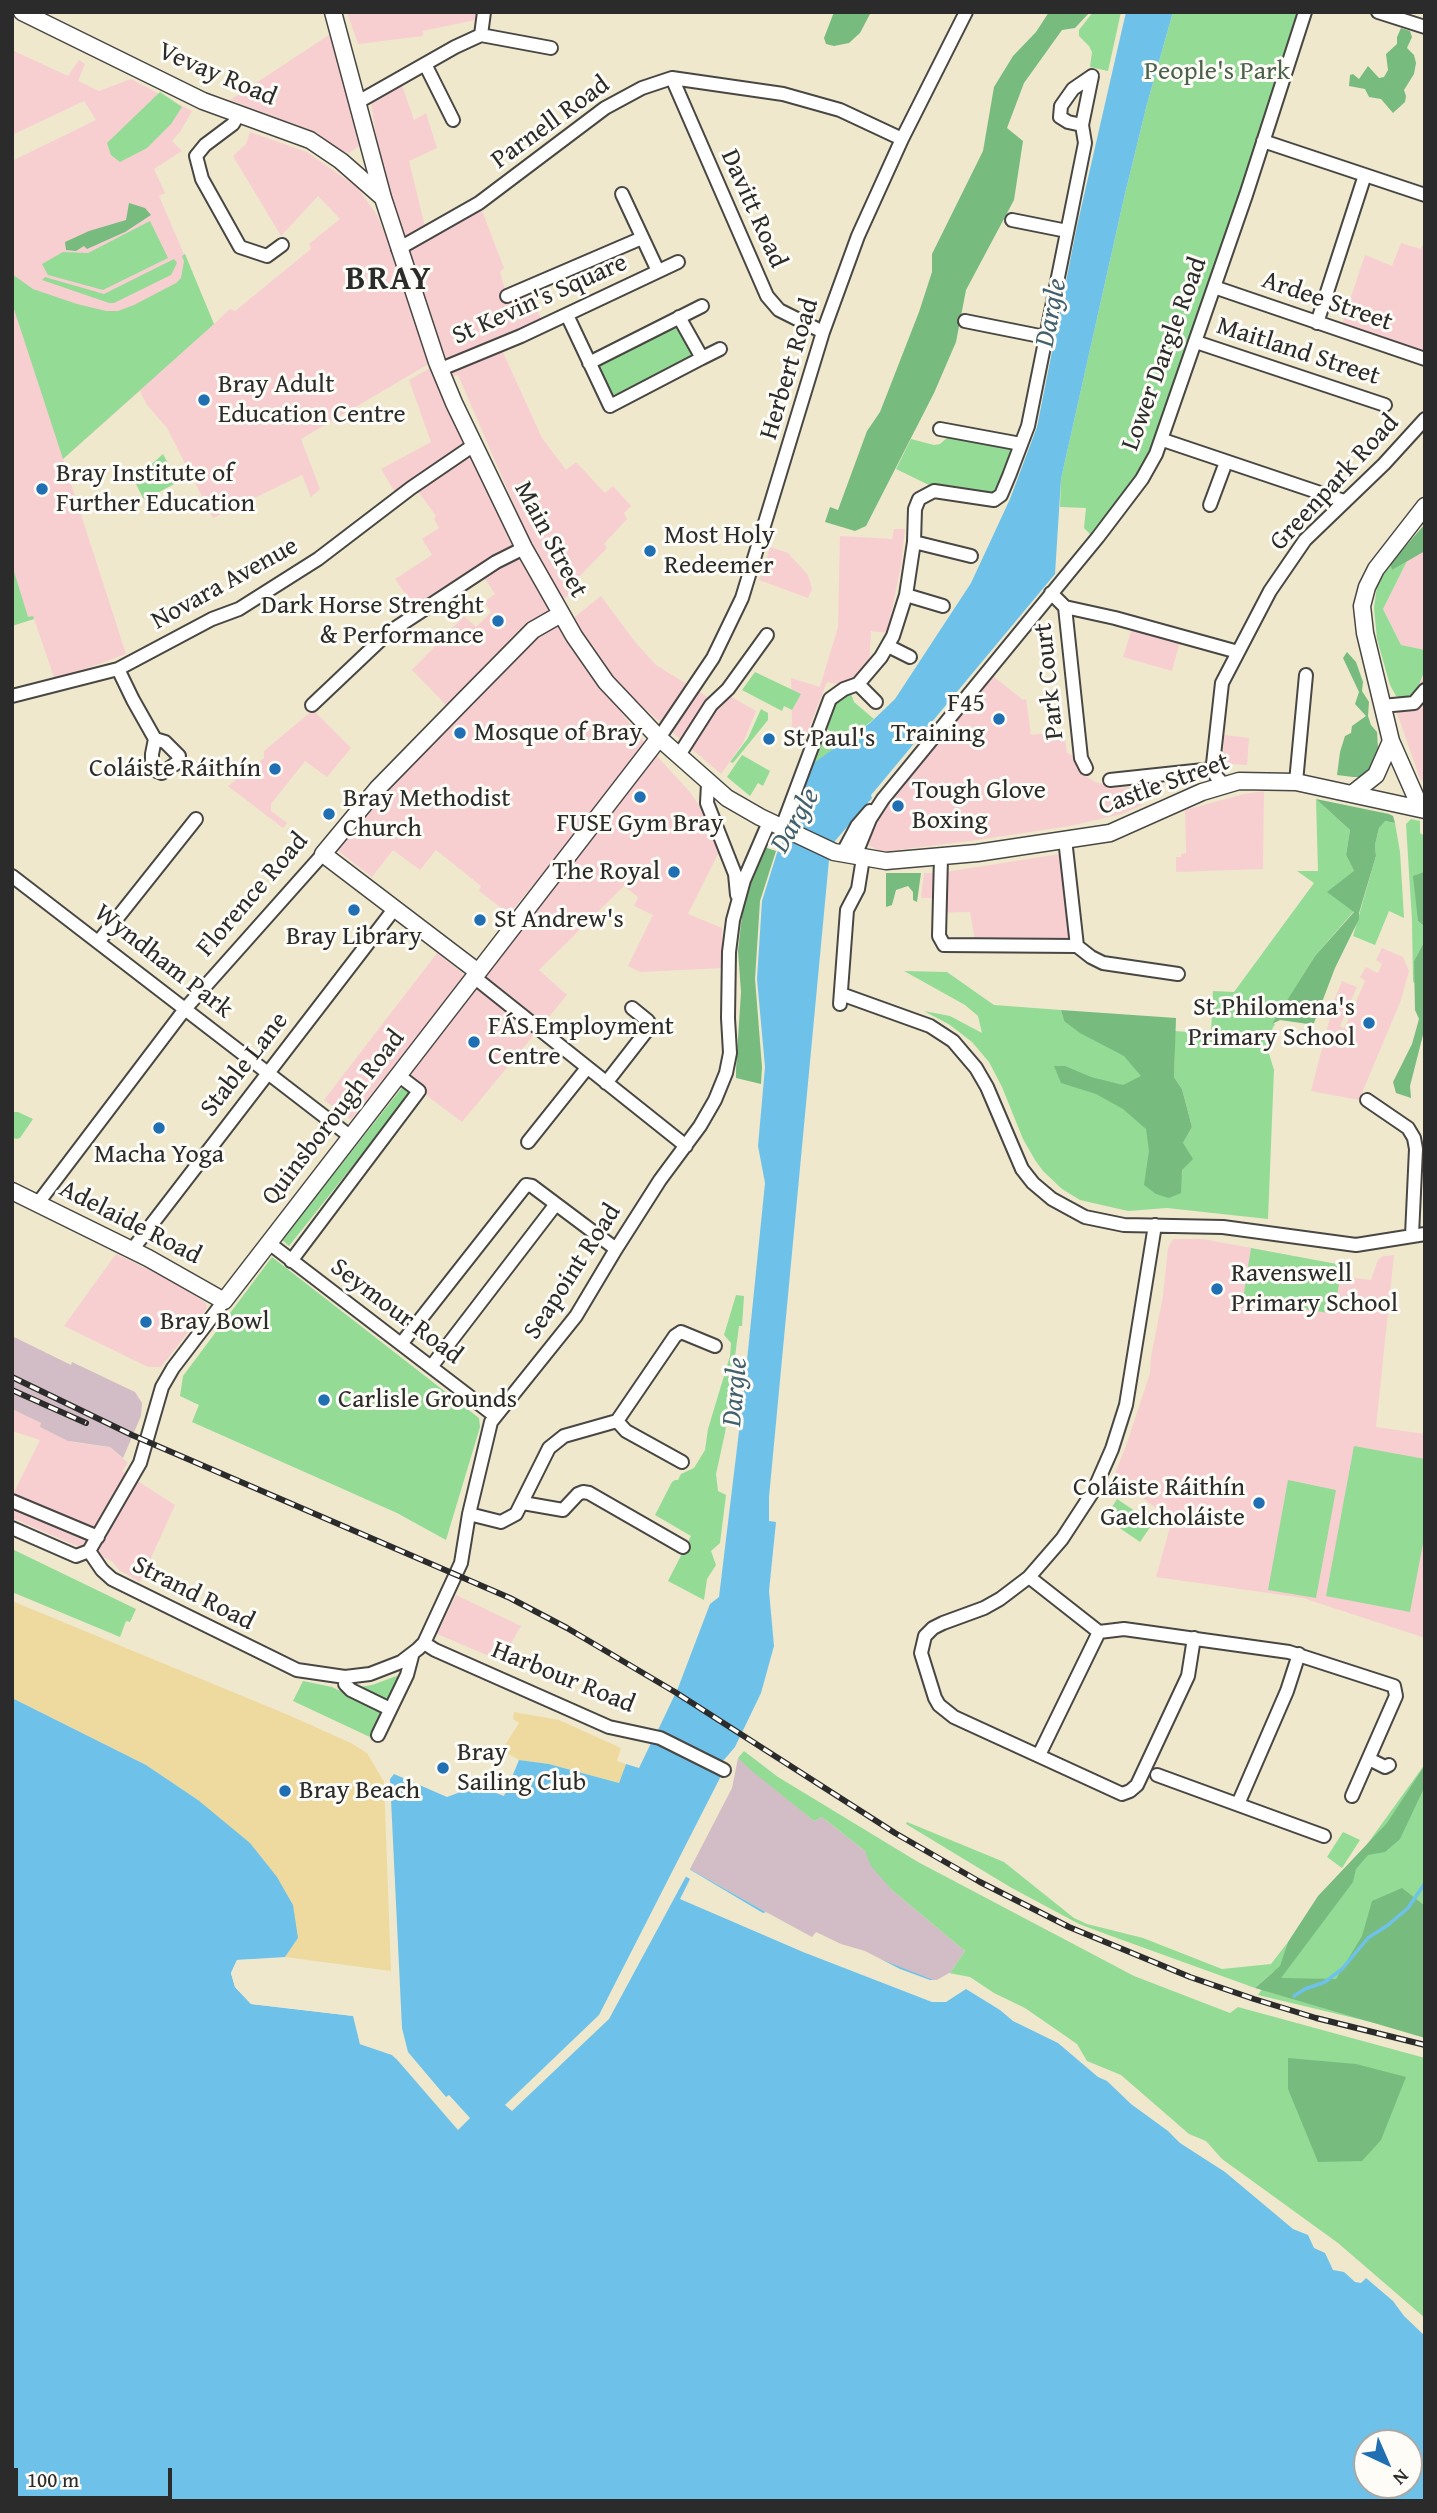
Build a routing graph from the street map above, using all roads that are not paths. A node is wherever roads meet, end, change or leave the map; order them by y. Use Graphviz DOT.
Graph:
graph roads {
  1 [pos="22,12"];
  2 [pos="333,12"];
  3 [pos="484,12"];
  4 [pos="966,12"];
  5 [pos="1305,12"];
  6 [pos="1378,12"];
  7 [pos="1425,27"];
  8 [pos="481,35"];
  9 [pos="551,48"];
  10 [pos="425,64"];
  11 [pos="672,78"];
  12 [pos="358,102"];
  13 [pos="239,114"];
  14 [pos="453,120"];
  15 [pos="1082,125"];
  16 [pos="902,139"];
  17 [pos="368,140"];
  18 [pos="1262,141"];
  19 [pos="331,153"];
  20 [pos="1365,175"];
  21 [pos="622,194"];
  22 [pos="1425,195"];
  23 [pos="383,198"];
  24 [pos="1012,220"];
  25 [pos="1068,231"];
  26 [pos="642,238"];
  27 [pos="282,245"];
  28 [pos="398,249"];
  29 [pos="677,262"];
  30 [pos="658,271"];
  31 [pos="1214,287"];
  32 [pos="508,296"];
  33 [pos="702,306"];
  34 [pos="567,315"];
  35 [pos="679,317"];
  36 [pos="965,321"];
  37 [pos="1317,323"];
  38 [pos="824,332"];
  39 [pos="1045,337"];
  40 [pos="1196,342"];
  41 [pos="720,349"];
  42 [pos="702,358"];
  43 [pos="1425,359"];
  44 [pos="589,363"];
  45 [pos="441,369"];
  46 [pos="1385,405"];
  47 [pos="1425,419"];
  48 [pos="940,429"];
  49 [pos="1163,440"];
  50 [pos="1021,444"];
  51 [pos="474,445"];
  52 [pos="1226,462"];
  53 [pos="1344,501"];
  54 [pos="1210,505"];
  55 [pos="1425,506"];
  56 [pos="914,542"];
  57 [pos="524,548"];
  58 [pos="971,556"];
  59 [pos="1051,593"];
  60 [pos="906,595"];
  61 [pos="943,606"];
  62 [pos="1065,607"];
  63 [pos="561,614"];
  64 [pos="767,635"];
  65 [pos="888,646"];
  66 [pos="1238,652"];
  67 [pos="910,657"];
  68 [pos="118,669"];
  69 [pos="1306,675"];
  70 [pos="858,684"];
  71 [pos="1425,690"];
  72 [pos="12,696"];
  73 [pos="876,702"];
  74 [pos="312,705"];
  75 [pos="1382,706"];
  76 [pos="659,738"];
  77 [pos="155,739"];
  78 [pos="1391,741"];
  79 [pos="679,755"];
  80 [pos="1086,768"];
  81 [pos="1213,769"];
  82 [pos="1110,780"];
  83 [pos="1296,782"];
  84 [pos="708,784"];
  85 [pos="1223,784"];
  86 [pos="1352,794"];
  87 [pos="1423,810"];
  88 [pos="196,819"];
  89 [pos="779,826"];
  90 [pos="1065,839"];
  91 [pos="323,853"];
  92 [pos="846,855"];
  93 [pos="941,857"];
  94 [pos="12,876"];
  95 [pos="739,899"];
  96 [pos="395,908"];
  97 [pos="99,941"];
  98 [pos="1077,946"];
  99 [pos="1178,974"];
  100 [pos="476,975"];
  101 [pos="632,1008"];
  102 [pos="185,1009"];
  103 [pos="587,1068"];
  104 [pos="268,1072"];
  105 [pos="398,1075"];
  106 [pos="606,1083"];
  107 [pos="1367,1100"];
  108 [pos="351,1137"];
  109 [pos="528,1142"];
  110 [pos="686,1146"];
  111 [pos="12,1191"];
  112 [pos="38,1203"];
  113 [pos="556,1204"];
  114 [pos="1155,1225"];
  115 [pos="1418,1234"];
  116 [pos="269,1243"];
  117 [pos="616,1248"];
  118 [pos="132,1250"];
  119 [pos="291,1261"];
  120 [pos="224,1301"];
  121 [pos="401,1344"];
  122 [pos="715,1346"];
  123 [pos="431,1367"];
  124 [pos="495,1416"];
  125 [pos="617,1421"];
  126 [pos="682,1462"];
  127 [pos="12,1501"];
  128 [pos="523,1503"];
  129 [pos="469,1514"];
  130 [pos="12,1528"];
  131 [pos="98,1537"];
  132 [pos="683,1547"];
  133 [pos="89,1551"];
  134 [pos="1028,1577"];
  135 [pos="1099,1632"];
  136 [pos="1194,1638"];
  137 [pos="424,1643"];
  138 [pos="1299,1654"];
  139 [pos="412,1656"];
  140 [pos="326,1675"];
  141 [pos="345,1677"];
  142 [pos="390,1709"];
  143 [pos="378,1735"];
  144 [pos="1039,1755"];
  145 [pos="1369,1759"];
  146 [pos="1389,1765"];
  147 [pos="724,1770"];
  148 [pos="1157,1775"];
  149 [pos="1352,1796"];
  150 [pos="1238,1804"];
  151 [pos="1324,1836"];
  1 -- 13 [label="main road, Vevay Road"];
  2 -- 12 [label="main road, Main Street"];
  3 -- 8 [label="street"];
  4 -- 16 [label="street, Herbert Road"];
  5 -- 18 [label="street, Lower Dargle Road"];
  6 -- 7 [label="street"];
  8 -- 9 [label="street"];
  8 -- 10 [label="street"];
  10 -- 12 [label="street"];
  10 -- 14 [label="street"];
  11 -- 16 [label="street, Parnell Road"];
  11 -- 28 [label="street, Parnell Road"];
  11 -- 38 [label="street, Davitt Road"];
  12 -- 17 [label="main road, Main Street"];
  13 -- 19 [label="main road, Vevay Road"];
  13 -- 27 [label="street"];
  15 -- 25 [label="street"];
  16 -- 38 [label="street, Herbert Road"];
  17 -- 19 [label="main road"];
  17 -- 23 [label="main road, Main Street"];
  18 -- 20 [label="street"];
  18 -- 31 [label="street, Lower Dargle Road"];
  19 -- 23 [label="main road, Vevay Road"];
  20 -- 22 [label="street"];
  20 -- 37 [label="street"];
  21 -- 26 [label="street, St Kevin's Square"];
  23 -- 28 [label="main road, Main Street"];
  24 -- 25 [label="street"];
  25 -- 39 [label="street"];
  26 -- 30 [label="street, St Kevin's Square"];
  26 -- 32 [label="street"];
  28 -- 45 [label="main road, Main Street"];
  29 -- 30 [label="street, St Kevin's Square"];
  30 -- 34 [label="street, St Kevin's Square"];
  31 -- 37 [label="street, Ardee Street"];
  31 -- 40 [label="street, Lower Dargle Road"];
  33 -- 35 [label="street"];
  34 -- 44 [label="street"];
  34 -- 45 [label="street, St Kevin's Square"];
  35 -- 42 [label="street"];
  35 -- 44 [label="street"];
  36 -- 39 [label="street"];
  37 -- 43 [label="street, Ardee Street"];
  38 -- 76 [label="street, Herbert Road"];
  39 -- 50 [label="street"];
  40 -- 46 [label="street, Maitland Street"];
  40 -- 49 [label="street, Lower Dargle Road"];
  41 -- 42 [label="street"];
  42 -- 44 [label="street"];
  45 -- 51 [label="main road, Main Street"];
  47 -- 53 [label="street, Greenpark Road"];
  48 -- 50 [label="street"];
  49 -- 52 [label="street"];
  49 -- 59 [label="street, Lower Dargle Road"];
  50 -- 56 [label="street, Seapoint Road"];
  51 -- 57 [label="main road, Main Street"];
  51 -- 68 [label="street, Novara Avenue"];
  52 -- 53 [label="street"];
  52 -- 54 [label="street"];
  53 -- 66 [label="street, Greenpark Road"];
  55 -- 75 [label="main road"];
  56 -- 58 [label="street"];
  56 -- 60 [label="street, Seapoint Road"];
  57 -- 63 [label="main road, Main Street"];
  57 -- 74 [label="street"];
  59 -- 62 [label="street, Park Court"];
  59 -- 92 [label="street, Lower Dargle Road"];
  60 -- 61 [label="street"];
  60 -- 65 [label="street, Seapoint Road"];
  62 -- 66 [label="street"];
  62 -- 80 [label="street, Park Court"];
  63 -- 76 [label="main road, Main Street"];
  63 -- 91 [label="main road, Florence Road"];
  64 -- 79 [label="street"];
  65 -- 67 [label="street"];
  65 -- 70 [label="street, Seapoint Road"];
  66 -- 81 [label="street, Greenpark Road"];
  68 -- 72 [label="street, Novara Avenue"];
  68 -- 77 [label="street"];
  69 -- 83 [label="street"];
  70 -- 73 [label="street"];
  70 -- 89 [label="street, Seapoint Road"];
  71 -- 75 [label="street"];
  75 -- 78 [label="main road"];
  76 -- 79 [label="main road, Main Street"];
  76 -- 100 [label="main road, Quinsborough Road"];
  78 -- 86 [label="main road"];
  78 -- 87 [label="main road"];
  79 -- 84 [label="main road, Main Street"];
  81 -- 82 [label="street"];
  81 -- 85 [label="street"];
  83 -- 85 [label="main road, Castle Street"];
  83 -- 86 [label="main road, Castle Street"];
  84 -- 89 [label="main road, Main Street"];
  84 -- 95 [label="street"];
  85 -- 90 [label="main road, Castle Street"];
  86 -- 87 [label="main road, Castle Street"];
  88 -- 97 [label="street"];
  89 -- 92 [label="main road, Main Street"];
  89 -- 95 [label="street, Seapoint Road"];
  90 -- 93 [label="main road, Castle Street"];
  90 -- 98 [label="street"];
  91 -- 96 [label="main road"];
  91 -- 102 [label="street, Florence Road"];
  92 -- 93 [label="main road, Castle Street"];
  92 -- 114 [label="street, Lower Dargle Road"];
  93 -- 98 [label="street"];
  94 -- 97 [label="street, Wyndham Park"];
  95 -- 110 [label="street, Seapoint Road"];
  96 -- 100 [label="main road"];
  96 -- 104 [label="street, Stable Lane"];
  97 -- 102 [label="street, Wyndham Park"];
  98 -- 99 [label="street"];
  100 -- 103 [label="street"];
  100 -- 105 [label="main road, Quinsborough Road"];
  101 -- 106 [label="street"];
  102 -- 104 [label="street, Wyndham Park"];
  102 -- 112 [label="street, Florence Road"];
  103 -- 106 [label="street"];
  103 -- 109 [label="street"];
  104 -- 108 [label="street, Wyndham Park"];
  104 -- 118 [label="street, Stable Lane"];
  105 -- 108 [label="main road, Quinsborough Road"];
  105 -- 119 [label="street"];
  106 -- 110 [label="street"];
  107 -- 115 [label="street"];
  108 -- 116 [label="main road, Quinsborough Road"];
  110 -- 117 [label="street, Seapoint Road"];
  111 -- 112 [label="main road, Adelaide Road"];
  112 -- 118 [label="main road, Adelaide Road"];
  113 -- 117 [label="street"];
  113 -- 121 [label="street"];
  113 -- 123 [label="street"];
  114 -- 115 [label="street"];
  114 -- 134 [label="street"];
  116 -- 119 [label="street, Seymour Road"];
  116 -- 120 [label="main road, Quinsborough Road"];
  117 -- 124 [label="street, Seapoint Road"];
  118 -- 120 [label="main road, Adelaide Road"];
  119 -- 121 [label="street, Seymour Road"];
  120 -- 131 [label="street, Quinsborough Road"];
  121 -- 123 [label="street, Seymour Road"];
  122 -- 125 [label="street"];
  123 -- 124 [label="street, Seymour Road"];
  124 -- 129 [label="street, Seapoint Road"];
  125 -- 126 [label="street"];
  125 -- 128 [label="street"];
  127 -- 131 [label="street"];
  128 -- 129 [label="street"];
  128 -- 132 [label="street"];
  129 -- 137 [label="street, Seapoint Road"];
  130 -- 133 [label="street"];
  131 -- 133 [label="street, Quinsborough Road"];
  133 -- 140 [label="street, Strand Road"];
  134 -- 135 [label="street"];
  134 -- 144 [label="street"];
  135 -- 136 [label="street"];
  135 -- 144 [label="street"];
  136 -- 138 [label="street"];
  136 -- 144 [label="street"];
  137 -- 139 [label="street, Seapoint Road"];
  137 -- 147 [label="street, Harbour Road"];
  138 -- 145 [label="street"];
  138 -- 150 [label="street"];
  139 -- 141 [label="street, Seapoint Road"];
  139 -- 142 [label="street"];
  140 -- 141 [label="street, Seapoint Road"];
  141 -- 142 [label="street"];
  142 -- 143 [label="street"];
  145 -- 146 [label="street"];
  145 -- 149 [label="street"];
  148 -- 150 [label="street"];
  150 -- 151 [label="street"];
}
